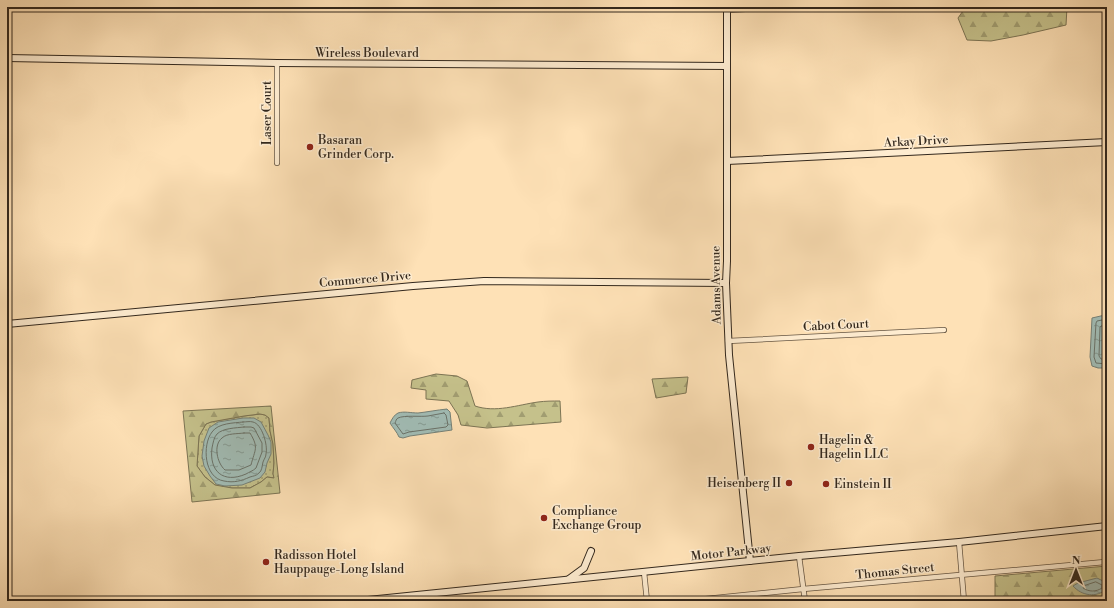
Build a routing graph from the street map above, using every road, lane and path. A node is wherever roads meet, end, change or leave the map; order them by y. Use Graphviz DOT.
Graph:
graph roads {
  1 [pos="784,7"];
  2 [pos="727,8"];
  3 [pos="7,58"];
  4 [pos="277,63"];
  5 [pos="727,66"];
  6 [pos="1107,142"];
  7 [pos="727,161"];
  8 [pos="278,163"];
  9 [pos="726,283"];
  10 [pos="7,324"];
  11 [pos="944,330"];
  12 [pos="728,341"];
  13 [pos="1107,526"];
  14 [pos="959,542"];
  15 [pos="591,551"];
  16 [pos="799,556"];
  17 [pos="750,561"];
  18 [pos="1105,562"];
  19 [pos="644,572"];
  20 [pos="962,574"];
  21 [pos="569,579"];
  22 [pos="803,589"];
  23 [pos="358,601"];
  24 [pos="647,601"];
  25 [pos="686,601"];
  26 [pos="804,601"];
  27 [pos="964,601"];
  1 -- 2 [label="street"];
  2 -- 5 [label="street, Adams Avenue"];
  3 -- 4 [label="street, Wireless Boulevard"];
  4 -- 5 [label="street, Wireless Boulevard"];
  4 -- 8 [label="street, Laser Court"];
  5 -- 7 [label="street, Adams Avenue"];
  6 -- 7 [label="street, Arkay Drive"];
  7 -- 9 [label="street, Adams Avenue"];
  9 -- 10 [label="street, Commerce Drive"];
  9 -- 12 [label="street, Adams Avenue"];
  11 -- 12 [label="street, Cabot Court"];
  12 -- 17 [label="street, Adams Avenue"];
  13 -- 14 [label="street, Motor Parkway"];
  14 -- 16 [label="street, Motor Parkway"];
  14 -- 20 [label="street"];
  15 -- 21 [label="street"];
  16 -- 17 [label="street, Motor Parkway"];
  16 -- 22 [label="street"];
  17 -- 19 [label="street, Motor Parkway"];
  18 -- 20 [label="street, Thomas Street"];
  19 -- 21 [label="street, Motor Parkway"];
  19 -- 24 [label="street"];
  20 -- 22 [label="street, Thomas Street"];
  20 -- 27 [label="street"];
  21 -- 23 [label="street, Motor Parkway"];
  22 -- 25 [label="street, Thomas Street"];
  22 -- 26 [label="street"];
}
